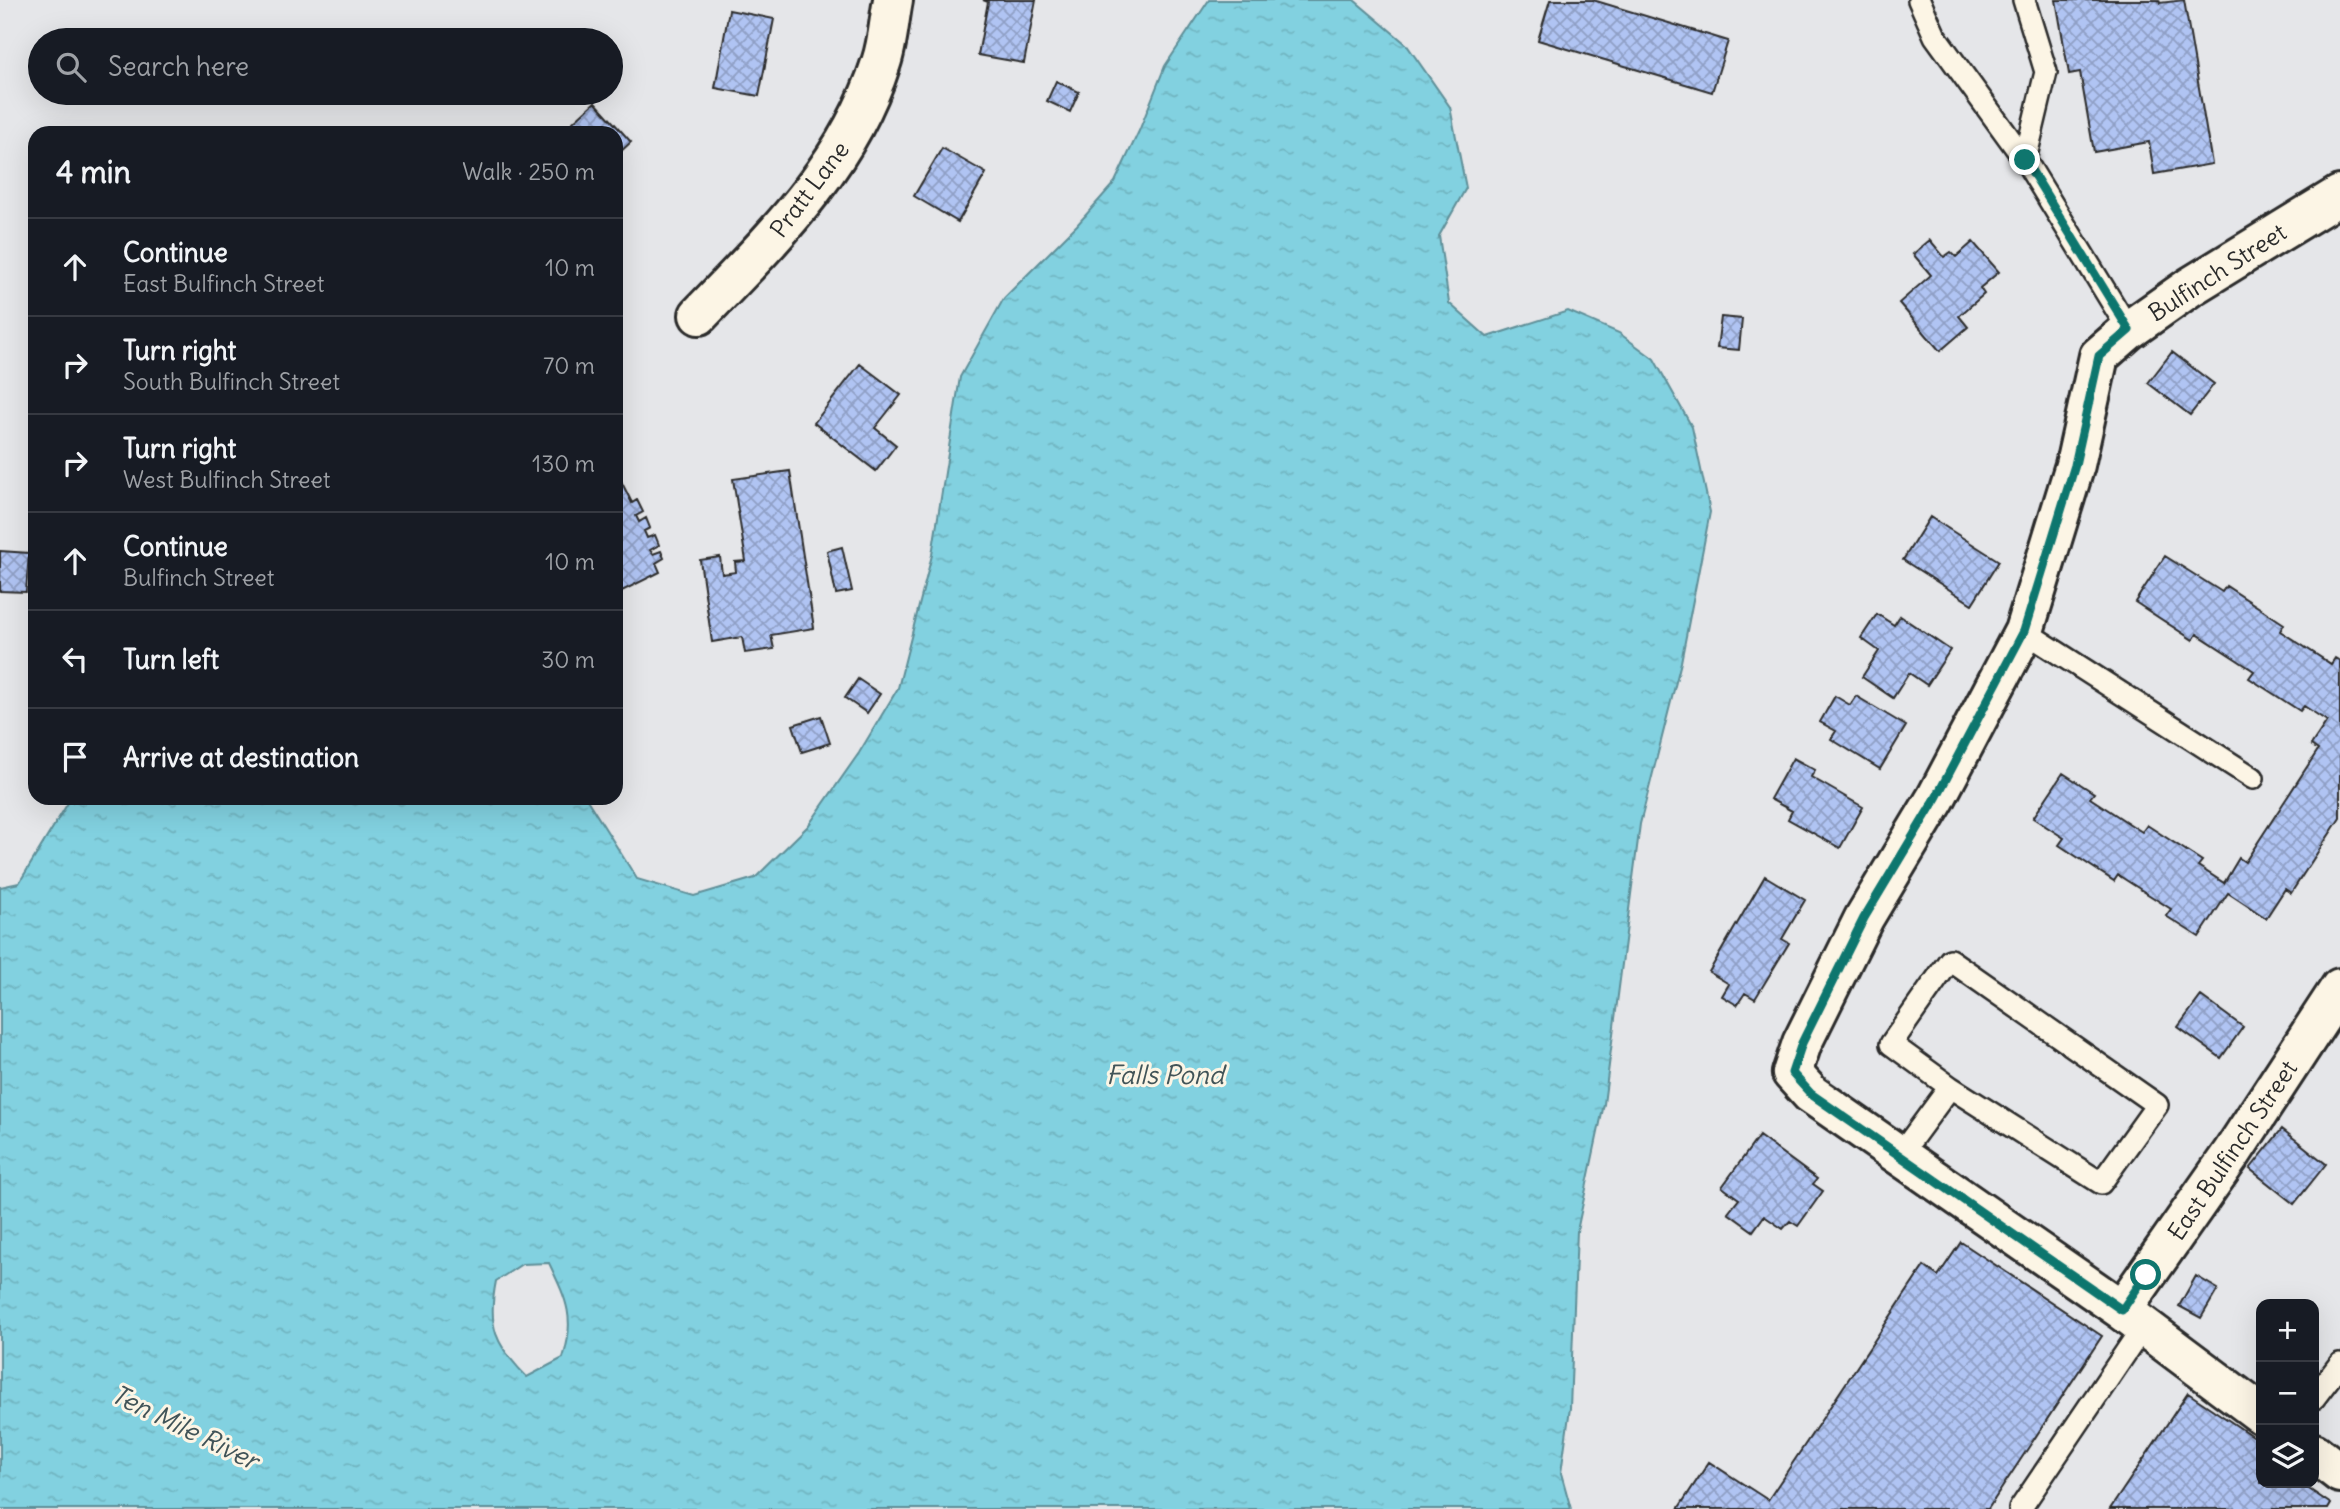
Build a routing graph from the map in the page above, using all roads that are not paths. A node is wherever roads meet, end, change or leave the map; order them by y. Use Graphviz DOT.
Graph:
graph roads {
  1 [pos="893,0"];
  2 [pos="1919,0"];
  3 [pos="2024,0"];
  4 [pos="2025,160"];
  5 [pos="2340,195"];
  6 [pos="699,315"];
  7 [pos="2129,330"];
  8 [pos="2024,631"];
  9 [pos="2253,778"];
  10 [pos="2340,988"];
  11 [pos="1950,1087"];
  12 [pos="1900,1156"];
  13 [pos="2132,1318"];
  14 [pos="2340,1364"];
  15 [pos="2319,1391"];
  16 [pos="2256,1410"];
  17 [pos="2319,1457"];
  18 [pos="2340,1473"];
  19 [pos="2020,1509"];
  1 -- 6 [label="street, Pratt Lane"];
  2 -- 4 [label="lane"];
  3 -- 4 [label="lane"];
  4 -- 7 [label="lane"];
  5 -- 7 [label="street, Bulfinch Street"];
  7 -- 8 [label="street, Bulfinch Street"];
  8 -- 9 [label="lane"];
  8 -- 12 [label="street"];
  10 -- 13 [label="street, East Bulfinch Street"];
  11 -- 11 [label="lane"];
  11 -- 12 [label="lane"];
  12 -- 13 [label="street"];
  13 -- 16 [label="street"];
  13 -- 19 [label="lane"];
  14 -- 15 [label="lane"];
  17 -- 18 [label="street"];
}
